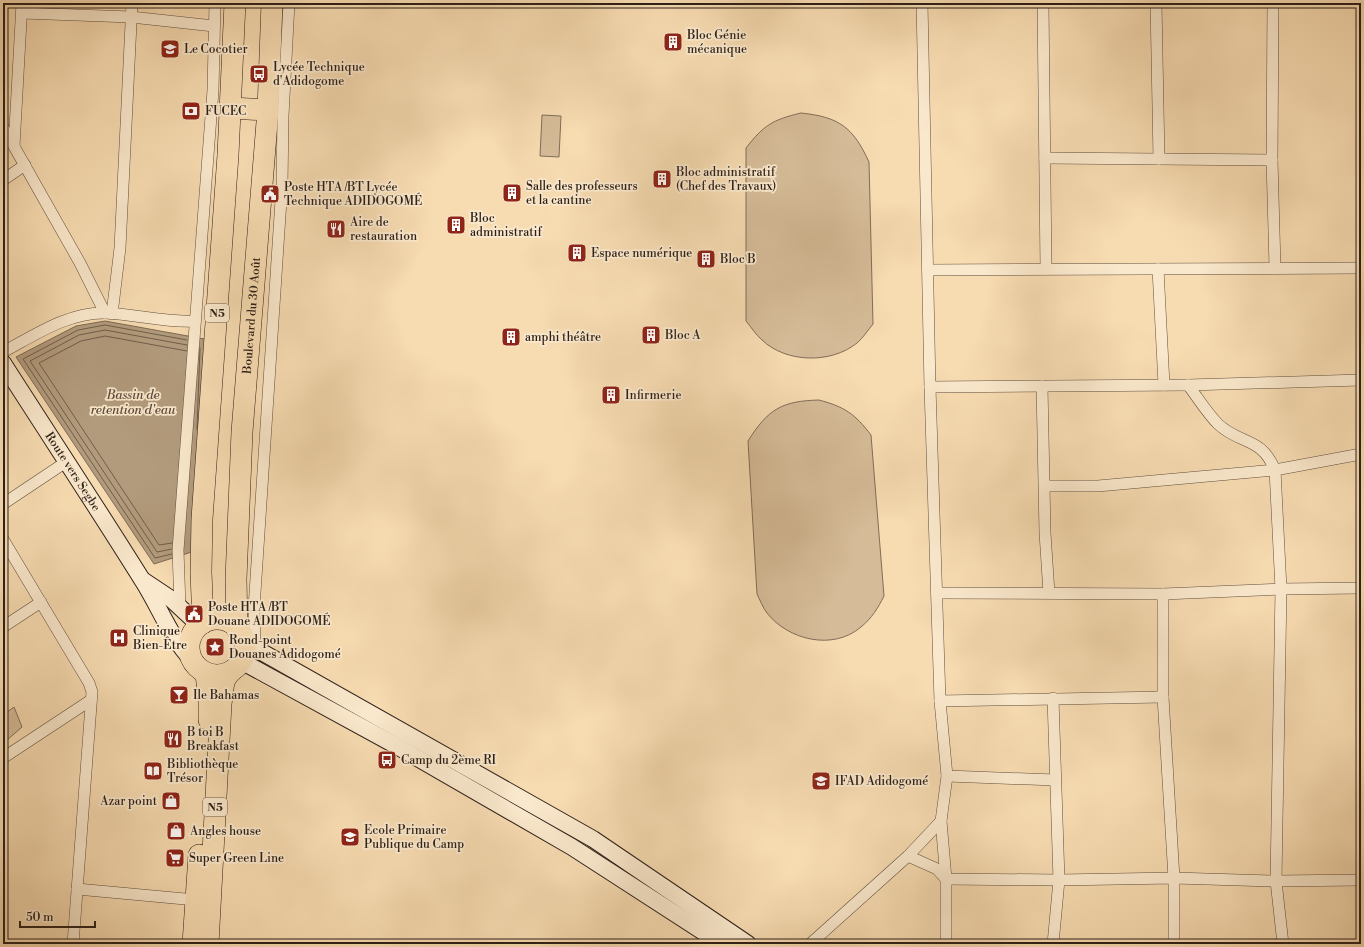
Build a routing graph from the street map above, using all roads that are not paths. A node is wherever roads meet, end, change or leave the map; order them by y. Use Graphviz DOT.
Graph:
graph roads {
  1 [pos="132,3"];
  2 [pos="215,3"];
  3 [pos="235,3"];
  4 [pos="272,3"];
  5 [pos="289,3"];
  6 [pos="922,3"];
  7 [pos="1043,3"];
  8 [pos="1156,3"];
  9 [pos="1273,3"];
  10 [pos="22,8"];
  11 [pos="131,17"];
  12 [pos="214,26"];
  13 [pos="230,108"];
  14 [pos="268,110"];
  15 [pos="3,127"];
  16 [pos="14,147"];
  17 [pos="1045,158"];
  18 [pos="1159,159"];
  19 [pos="1272,160"];
  20 [pos="25,164"];
  21 [pos="3,180"];
  22 [pos="1275,267"];
  23 [pos="1158,268"];
  24 [pos="1361,268"];
  25 [pos="1046,269"];
  26 [pos="928,270"];
  27 [pos="109,314"];
  28 [pos="195,321"];
  29 [pos="3,352"];
  30 [pos="3,363"];
  31 [pos="1361,380"];
  32 [pos="1188,384"];
  33 [pos="1164,385"];
  34 [pos="1042,386"];
  35 [pos="930,387"];
  36 [pos="1361,454"];
  37 [pos="66,462"];
  38 [pos="1275,470"];
  39 [pos="1045,486"];
  40 [pos="3,504"];
  41 [pos="3,539"];
  42 [pos="143,580"];
  43 [pos="1361,588"];
  44 [pos="1281,589"];
  45 [pos="937,593"];
  46 [pos="1049,593"];
  47 [pos="1163,594"];
  48 [pos="41,602"];
  49 [pos="180,607"];
  50 [pos="201,624"];
  51 [pos="3,627"];
  52 [pos="242,650"];
  53 [pos="199,667"];
  54 [pos="1163,697"];
  55 [pos="1053,698"];
  56 [pos="91,700"];
  57 [pos="940,701"];
  58 [pos="3,758"];
  59 [pos="947,776"];
  60 [pos="1055,780"];
  61 [pos="941,821"];
  62 [pos="908,856"];
  63 [pos="1174,878"];
  64 [pos="946,879"];
  65 [pos="1059,880"];
  66 [pos="1361,880"];
  67 [pos="1276,881"];
  68 [pos="77,889"];
  69 [pos="196,900"];
  70 [pos="73,944"];
  71 [pos="193,944"];
  72 [pos="208,944"];
  73 [pos="722,944"];
  74 [pos="748,944"];
  75 [pos="810,944"];
  76 [pos="946,944"];
  77 [pos="1053,944"];
  78 [pos="1174,944"];
  79 [pos="1283,944"];
  1 -- 11 [label="street"];
  2 -- 12 [label="street"];
  3 -- 13 [label="highway, N5"];
  4 -- 14 [label="highway, Boulevard du 30 Août / N5"];
  5 -- 52 [label="street"];
  6 -- 26 [label="street"];
  7 -- 17 [label="street"];
  8 -- 18 [label="street"];
  9 -- 19 [label="street"];
  10 -- 11 [label="street"];
  10 -- 16 [label="street"];
  11 -- 12 [label="street"];
  11 -- 27 [label="street"];
  12 -- 28 [label="street"];
  13 -- 14 [label="highway"];
  13 -- 50 [label="highway, N5"];
  14 -- 52 [label="highway, Boulevard du 30 Août / N5"];
  15 -- 16 [label="street"];
  16 -- 20 [label="street"];
  17 -- 18 [label="street"];
  17 -- 25 [label="street"];
  18 -- 19 [label="street"];
  19 -- 22 [label="street"];
  20 -- 21 [label="street"];
  20 -- 27 [label="street"];
  22 -- 23 [label="street"];
  22 -- 24 [label="street"];
  23 -- 25 [label="street"];
  23 -- 33 [label="street"];
  25 -- 26 [label="street"];
  26 -- 35 [label="street"];
  27 -- 28 [label="street"];
  27 -- 29 [label="street"];
  28 -- 49 [label="street"];
  30 -- 37 [label="main road, Route vers Segbe"];
  31 -- 32 [label="street"];
  32 -- 33 [label="street"];
  32 -- 38 [label="street"];
  33 -- 34 [label="street"];
  34 -- 35 [label="street"];
  34 -- 39 [label="street"];
  35 -- 45 [label="street"];
  36 -- 38 [label="street"];
  37 -- 40 [label="street"];
  37 -- 42 [label="main road, Route vers Segbe"];
  38 -- 39 [label="street"];
  38 -- 44 [label="street"];
  39 -- 46 [label="street"];
  41 -- 48 [label="street"];
  42 -- 49 [label="main road, Route vers Segbe"];
  42 -- 53 [label="main road, Route vers Segbe"];
  43 -- 44 [label="street"];
  44 -- 47 [label="street"];
  44 -- 67 [label="street"];
  45 -- 46 [label="street"];
  45 -- 57 [label="street"];
  46 -- 47 [label="street"];
  47 -- 54 [label="street"];
  48 -- 51 [label="street"];
  48 -- 56 [label="street"];
  49 -- 50 [label="main road, Route vers Segbe"];
  50 -- 52 [label="highway"];
  50 -- 53 [label="highway, N5"];
  52 -- 53 [label="highway"];
  52 -- 72 [label="highway, Boulevard du 30 Août / N5"];
  52 -- 73 [label="main road"];
  52 -- 74 [label="main road"];
  53 -- 69 [label="highway, N5"];
  54 -- 55 [label="street"];
  54 -- 63 [label="street"];
  55 -- 57 [label="street"];
  55 -- 60 [label="street"];
  56 -- 58 [label="street"];
  56 -- 68 [label="street"];
  57 -- 59 [label="street"];
  59 -- 60 [label="street"];
  59 -- 61 [label="street"];
  60 -- 65 [label="street"];
  61 -- 62 [label="street"];
  61 -- 64 [label="street"];
  62 -- 64 [label="street"];
  62 -- 75 [label="street"];
  63 -- 65 [label="street"];
  63 -- 67 [label="street"];
  63 -- 78 [label="street"];
  64 -- 65 [label="street"];
  64 -- 76 [label="street"];
  65 -- 77 [label="street"];
  66 -- 67 [label="street"];
  67 -- 79 [label="street"];
  68 -- 69 [label="street"];
  68 -- 70 [label="street"];
  69 -- 71 [label="highway, N5"];
}
